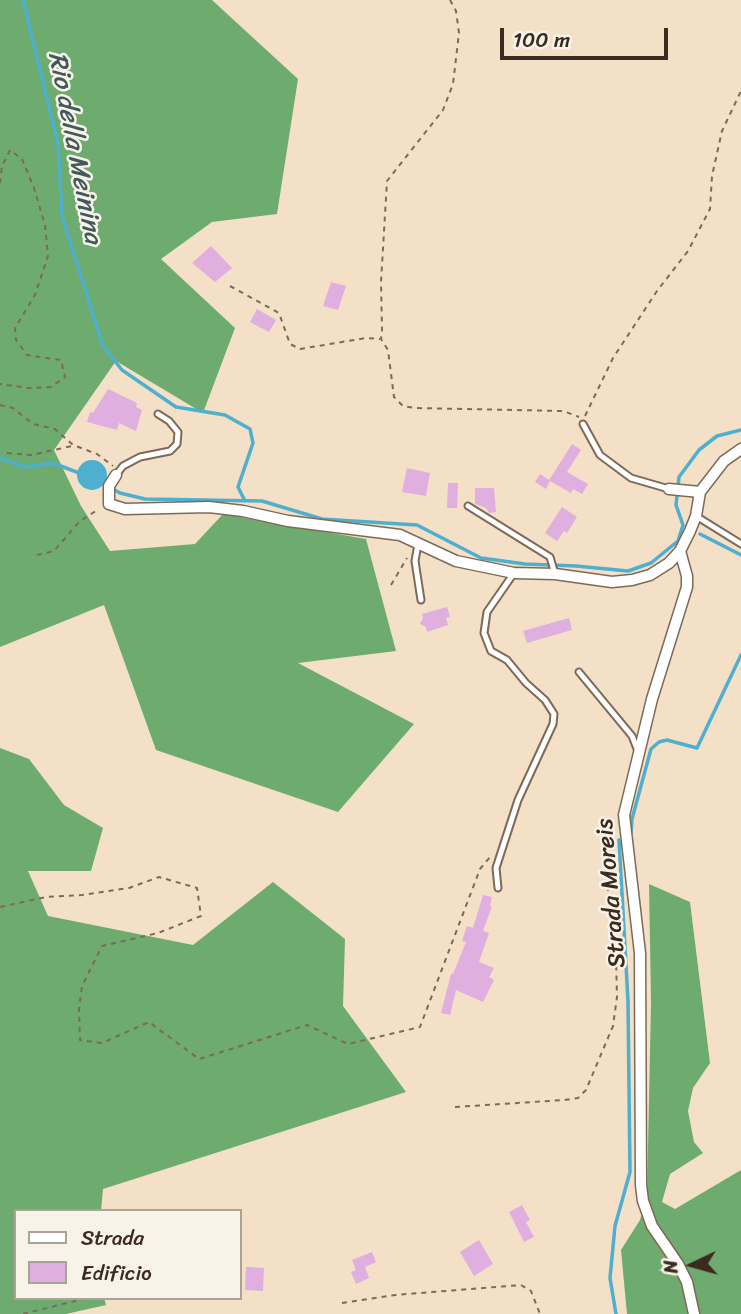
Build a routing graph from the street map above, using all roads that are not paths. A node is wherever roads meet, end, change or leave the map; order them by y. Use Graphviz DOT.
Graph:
graph roads {
  1 [pos="158,414"];
  2 [pos="583,424"];
  3 [pos="741,449"];
  4 [pos="116,475"];
  5 [pos="669,489"];
  6 [pos="700,492"];
  7 [pos="468,506"];
  8 [pos="696,516"];
  9 [pos="418,543"];
  10 [pos="741,544"];
  11 [pos="680,551"];
  12 [pos="555,571"];
  13 [pos="514,573"];
  14 [pos="421,600"];
  15 [pos="579,672"];
  16 [pos="638,755"];
  17 [pos="498,888"];
  18 [pos="694,1314"];
  1 -- 4 [label="lane"];
  2 -- 5 [label="lane"];
  3 -- 6 [label="street"];
  4 -- 9 [label="street"];
  5 -- 6 [label="street"];
  6 -- 8 [label="street"];
  7 -- 12 [label="lane"];
  8 -- 10 [label="lane"];
  8 -- 11 [label="street"];
  9 -- 13 [label="street"];
  9 -- 14 [label="lane"];
  11 -- 12 [label="street"];
  11 -- 16 [label="street, Strada Moreis"];
  12 -- 13 [label="street"];
  13 -- 17 [label="lane"];
  15 -- 16 [label="lane"];
  16 -- 18 [label="street, Strada Moreis"];
}
